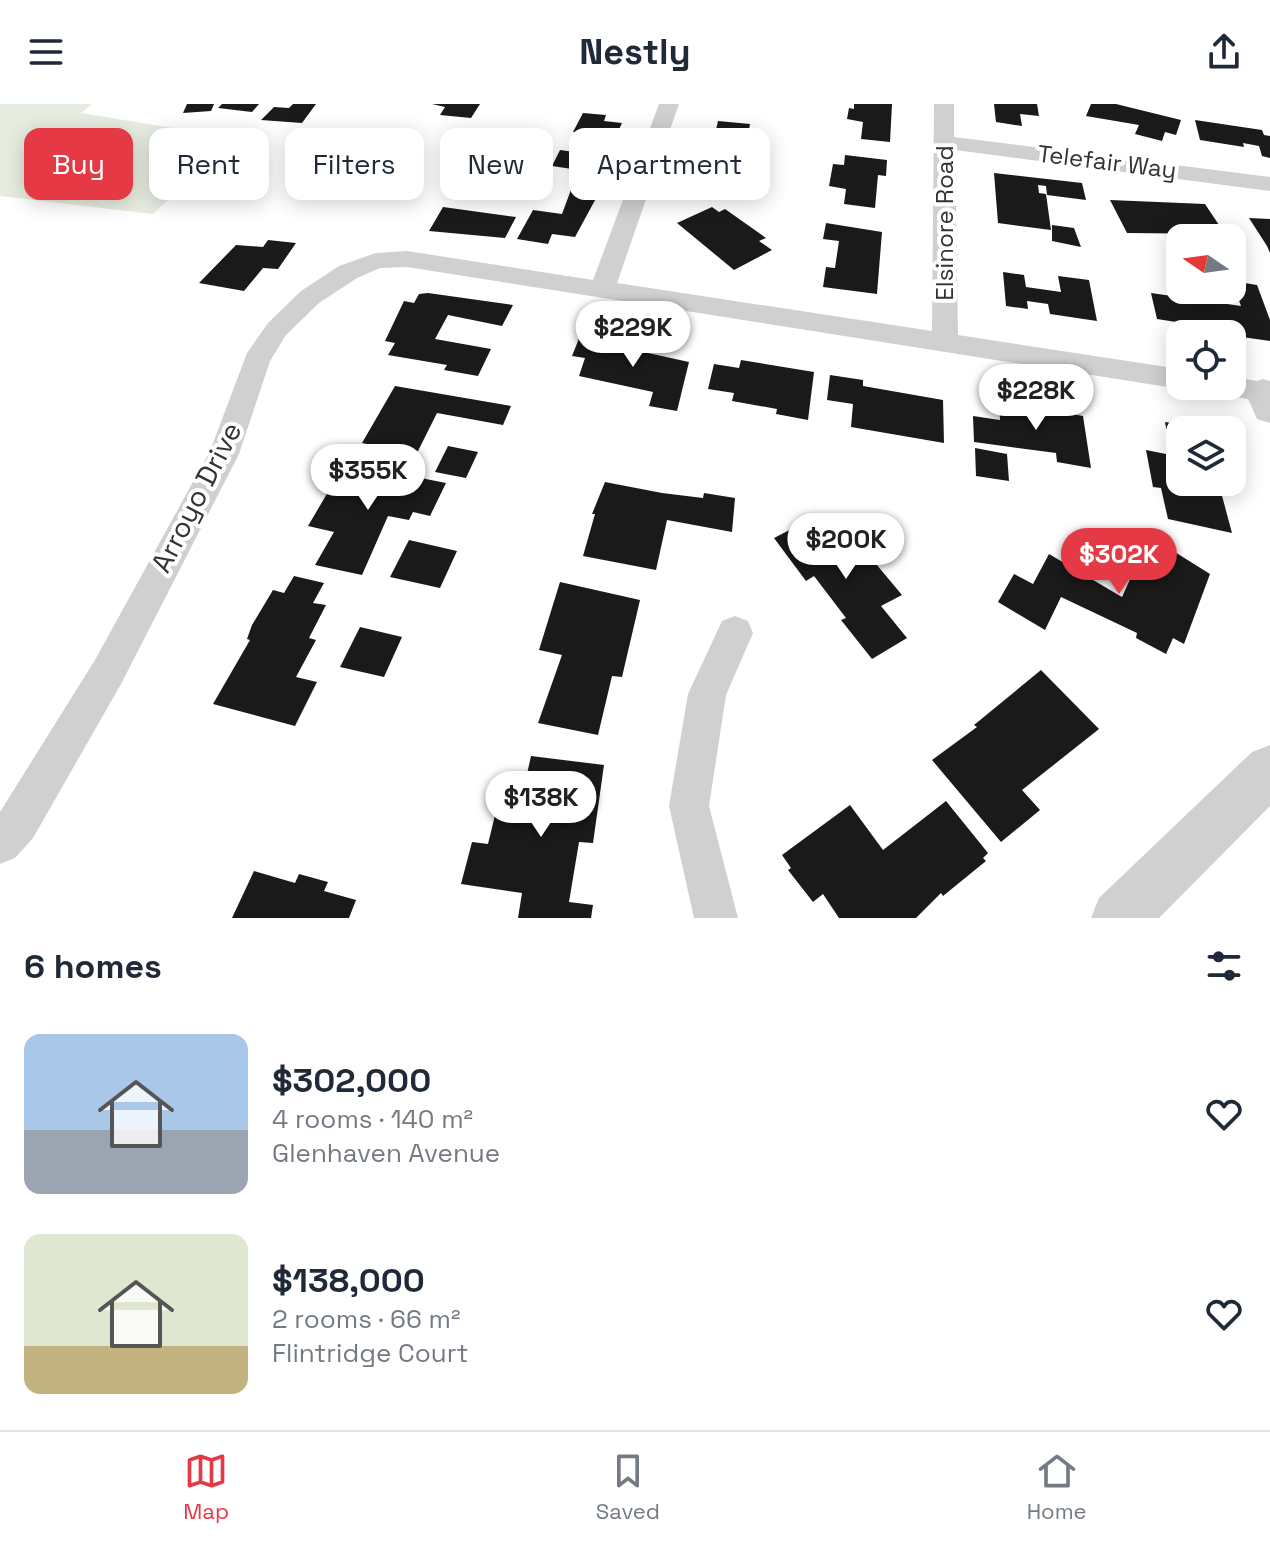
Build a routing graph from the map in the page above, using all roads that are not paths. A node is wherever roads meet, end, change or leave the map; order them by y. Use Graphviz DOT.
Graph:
graph roads {
  1 [pos="669,104"];
  2 [pos="944,104"];
  3 [pos="944,142"];
  4 [pos="1270,184"];
  5 [pos="602,290"];
  6 [pos="945,342"];
  7 [pos="1166,377"];
  8 [pos="1246,392"];
  9 [pos="1268,398"];
  10 [pos="735,633"];
  11 [pos="1270,770"];
  12 [pos="0,843"];
  13 [pos="716,918"];
  14 [pos="1119,918"];
  1 -- 5 [label="street"];
  2 -- 3 [label="street, Elsinore Road"];
  3 -- 4 [label="street, Telefair Way"];
  3 -- 6 [label="street, Elsinore Road"];
  5 -- 6 [label="street, Arroyo Drive"];
  5 -- 12 [label="street, Arroyo Drive"];
  6 -- 7 [label="street, Arroyo Drive"];
  8 -- 9 [label="street"];
  10 -- 13 [label="street"];
  11 -- 14 [label="street"];
}
